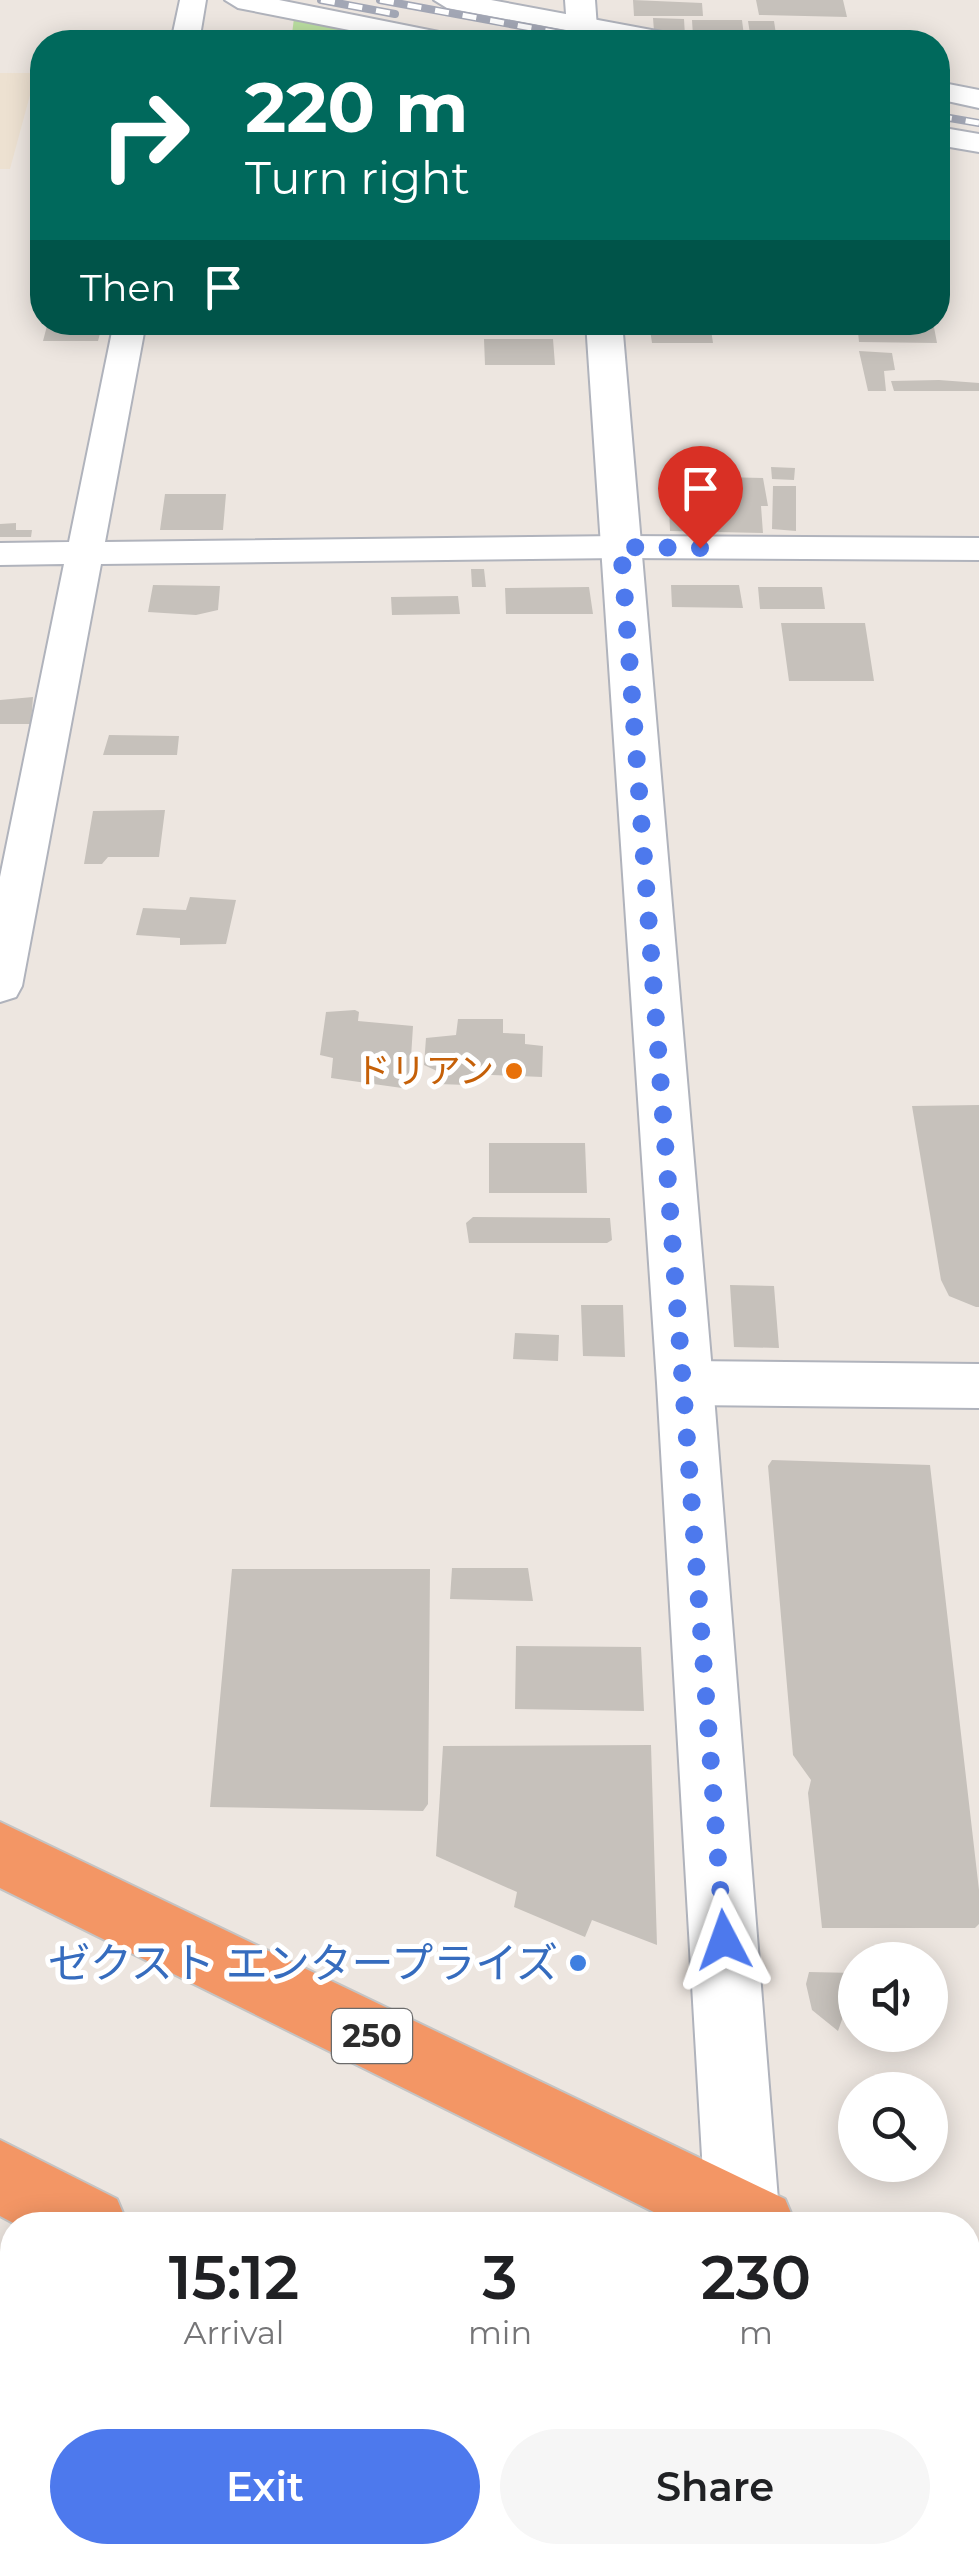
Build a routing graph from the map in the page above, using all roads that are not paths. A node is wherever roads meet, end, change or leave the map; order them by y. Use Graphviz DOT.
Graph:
graph roads {
  1 [pos="193,0"];
  2 [pos="238,0"];
  3 [pos="446,0"];
  4 [pos="582,23"];
  5 [pos="187,30"];
  6 [pos="389,30"];
  7 [pos="616,30"];
  8 [pos="950,93"];
  9 [pos="979,99"];
  10 [pos="950,138"];
  11 [pos="979,144"];
  12 [pos="128,335"];
  13 [pos="605,335"];
  14 [pos="621,547"];
  15 [pos="979,548"];
  16 [pos="0,554"];
  17 [pos="85,556"];
  18 [pos="0,986"];
  19 [pos="685,1383"];
  20 [pos="979,1386"];
  21 [pos="0,1854"];
  22 [pos="0,2176"];
  23 [pos="68,2212"];
  24 [pos="727,2212"];
  25 [pos="748,2212"];
  1 -- 5 [label="street"];
  2 -- 6 [label="street"];
  3 -- 4 [label="street"];
  4 -- 7 [label="street"];
  8 -- 9 [label="street"];
  10 -- 11 [label="street"];
  12 -- 17 [label="street"];
  13 -- 14 [label="street"];
  14 -- 15 [label="street"];
  14 -- 17 [label="street"];
  14 -- 19 [label="street"];
  16 -- 17 [label="street"];
  17 -- 18 [label="street"];
  19 -- 20 [label="street"];
  19 -- 25 [label="street"];
  21 -- 24 [label="highway, 250"];
  22 -- 23 [label="highway"];
}
